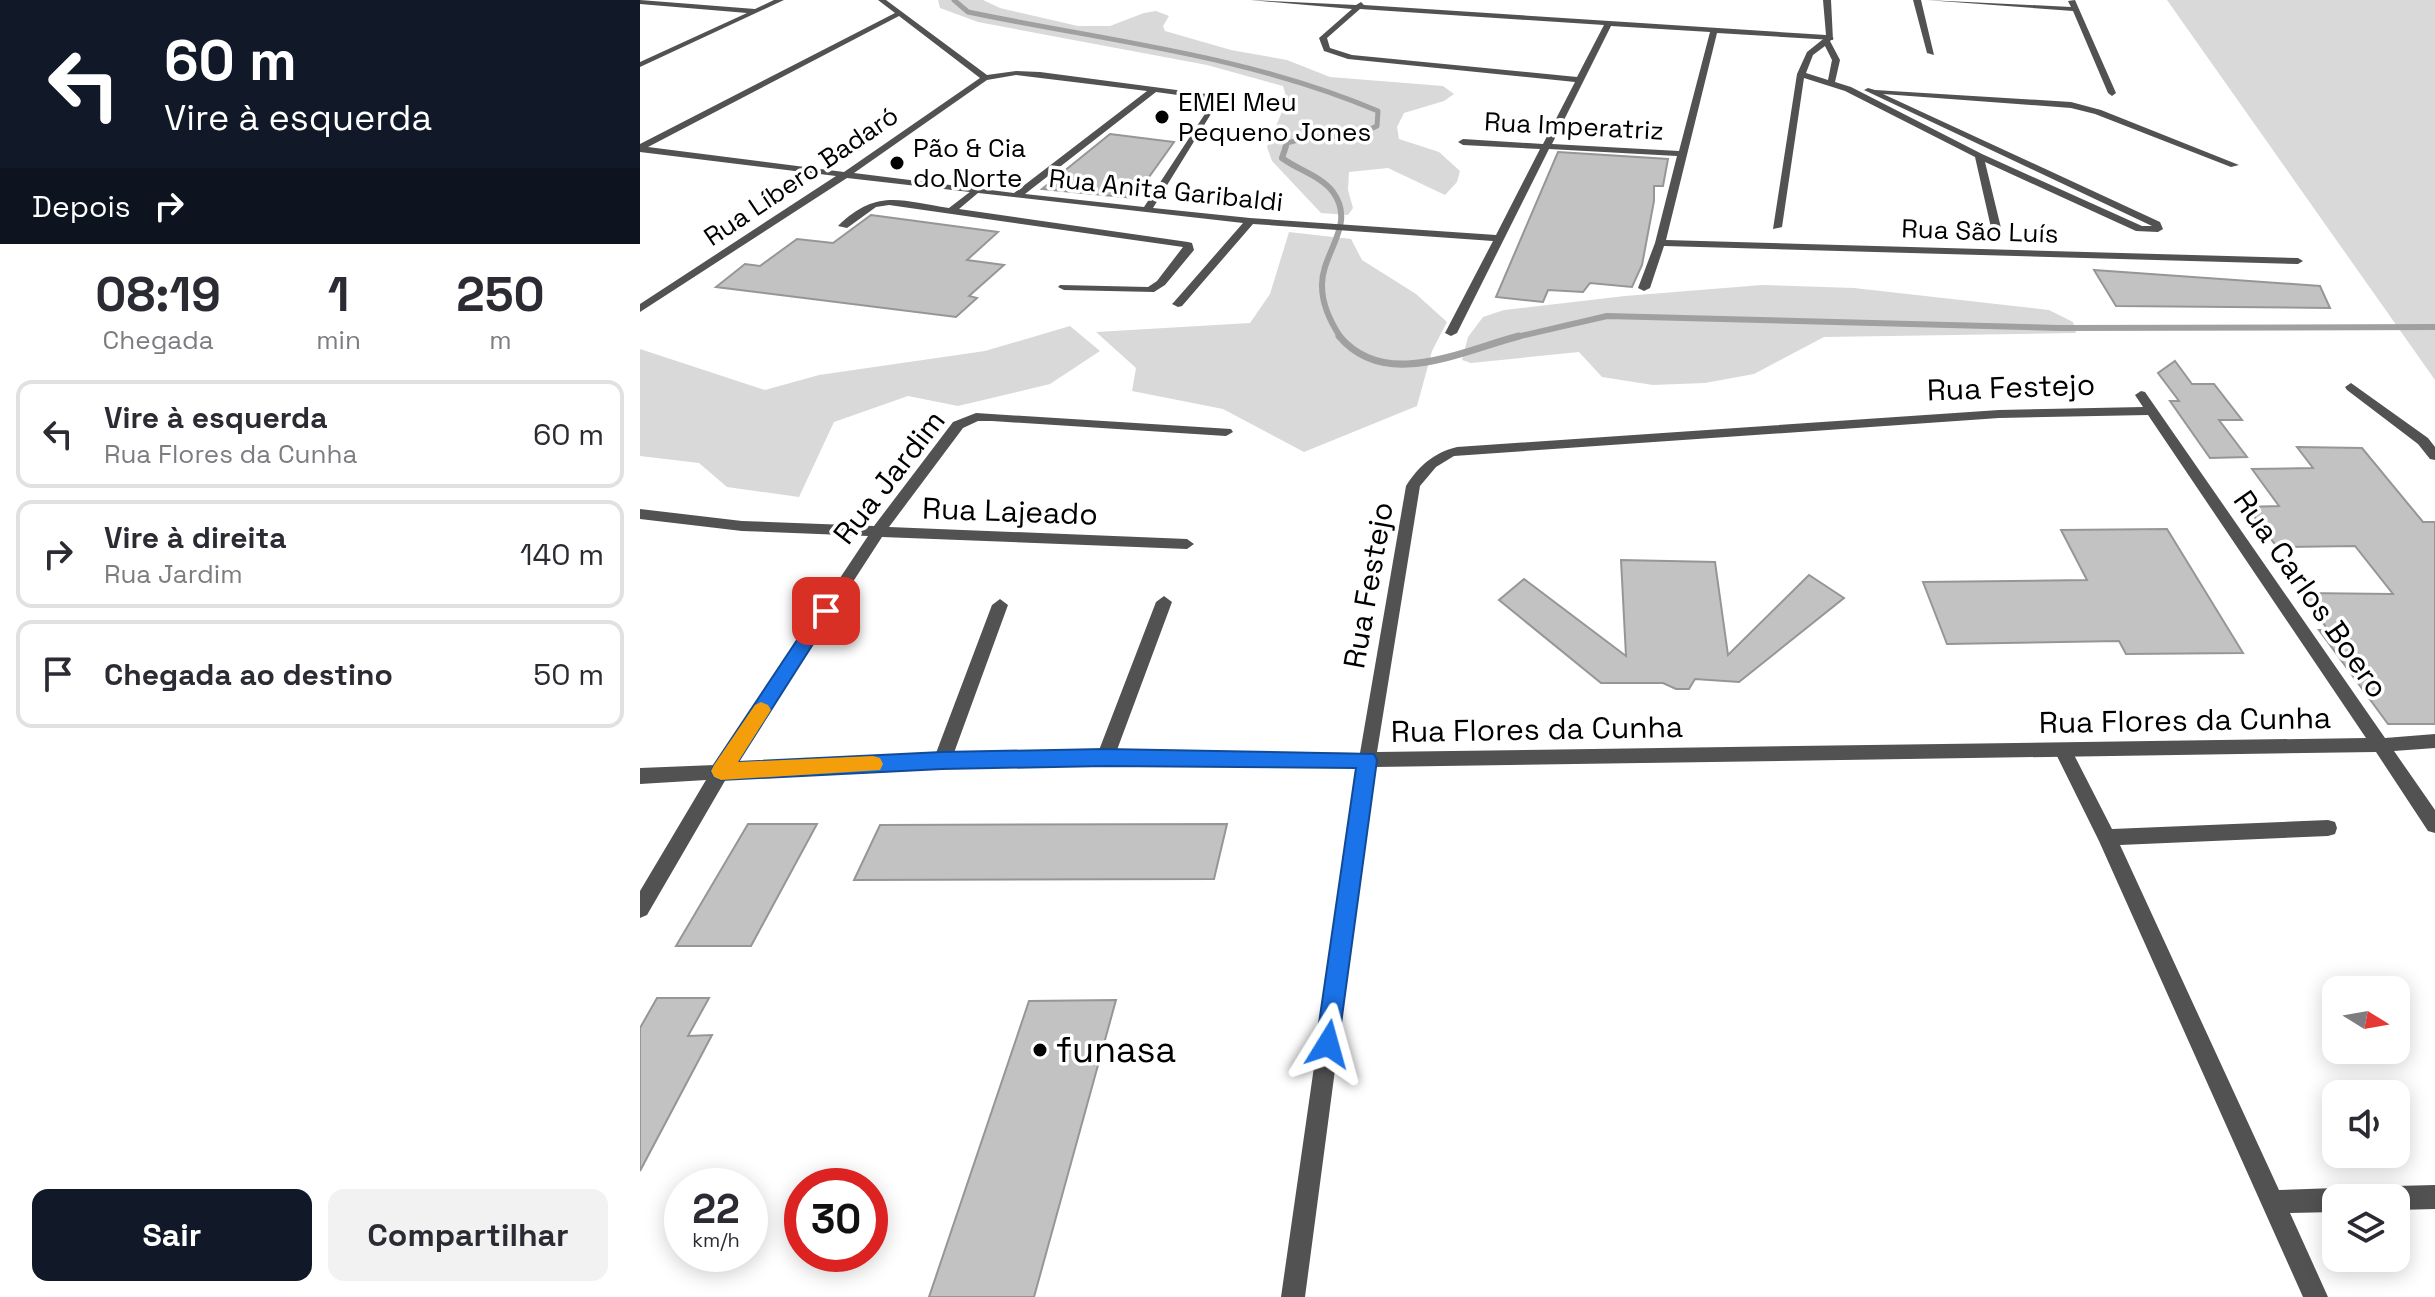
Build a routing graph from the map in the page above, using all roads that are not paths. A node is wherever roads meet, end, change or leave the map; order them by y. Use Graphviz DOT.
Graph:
graph roads {
  1 [pos="780,0"];
  2 [pos="882,0"];
  3 [pos="1254,0"];
  4 [pos="1364,0"];
  5 [pos="1827,0"];
  6 [pos="1917,0"];
  7 [pos="1930,0"];
  8 [pos="2071,0"];
  9 [pos="640,2"];
  10 [pos="1358,7"];
  11 [pos="2075,9"];
  12 [pos="755,11"];
  13 [pos="898,14"];
  14 [pos="1608,25"];
  15 [pos="1714,30"];
  16 [pos="1828,40"];
  17 [pos="1931,53"];
  18 [pos="640,65"];
  19 [pos="1801,74"];
  20 [pos="985,78"];
  21 [pos="1578,80"];
  22 [pos="1831,84"];
  23 [pos="1155,89"];
  24 [pos="1848,89"];
  25 [pos="1868,90"];
  26 [pos="2112,93"];
  27 [pos="1463,142"];
  28 [pos="1549,146"];
  29 [pos="640,149"];
  30 [pos="1682,154"];
  31 [pos="1979,156"];
  32 [pos="2234,165"];
  33 [pos="845,175"];
  34 [pos="975,191"];
  35 [pos="1016,196"];
  36 [pos="1147,210"];
  37 [pos="951,211"];
  38 [pos="1250,221"];
  39 [pos="843,226"];
  40 [pos="1777,227"];
  41 [pos="1997,232"];
  42 [pos="1499,238"];
  43 [pos="1660,243"];
  44 [pos="2298,261"];
  45 [pos="1064,287"];
  46 [pos="1644,288"];
  47 [pos="1178,304"];
  48 [pos="640,309"];
  49 [pos="1451,333"];
  50 [pos="2351,387"];
  51 [pos="2146,403"];
  52 [pos="1226,432"];
  53 [pos="2435,456"];
  54 [pos="640,514"];
  55 [pos="878,532"];
  56 [pos="1187,544"];
  57 [pos="1164,602"];
  58 [pos="1000,605"];
  59 [pos="2435,741"];
  60 [pos="2382,745"];
  61 [pos="2063,750"];
  62 [pos="1105,758"];
  63 [pos="1367,760"];
  64 [pos="942,761"];
  65 [pos="721,771"];
  66 [pos="640,776"];
  67 [pos="2435,825"];
  68 [pos="2328,828"];
  69 [pos="2107,837"];
  70 [pos="640,909"];
  71 [pos="2435,1197"];
  72 [pos="2410,1198"];
  73 [pos="2322,1200"];
  74 [pos="2273,1202"];
  75 [pos="1293,1297"];
  76 [pos="2316,1297"];
  1 -- 12 [label="street"];
  2 -- 13 [label="street"];
  3 -- 10 [label="street"];
  4 -- 10 [label="street"];
  5 -- 16 [label="street"];
  6 -- 17 [label="street"];
  7 -- 11 [label="street"];
  8 -- 11 [label="street"];
  9 -- 12 [label="street"];
  10 -- 14 [label="street"];
  10 -- 21 [label="street"];
  11 -- 26 [label="street"];
  12 -- 18 [label="street"];
  13 -- 20 [label="street"];
  13 -- 29 [label="street"];
  14 -- 15 [label="street"];
  14 -- 21 [label="street"];
  15 -- 16 [label="street"];
  15 -- 30 [label="street"];
  16 -- 19 [label="street"];
  16 -- 22 [label="street"];
  19 -- 22 [label="street"];
  19 -- 40 [label="street"];
  20 -- 23 [label="street"];
  20 -- 33 [label="street, Rua Líbero Badaró"];
  21 -- 28 [label="street"];
  22 -- 24 [label="street"];
  23 -- 35 [label="street"];
  23 -- 36 [label="street"];
  24 -- 25 [label="street"];
  24 -- 31 [label="street"];
  25 -- 31 [label="street"];
  25 -- 32 [label="street"];
  27 -- 28 [label="street, Rua Imperatriz"];
  28 -- 30 [label="street, Rua Imperatriz"];
  28 -- 42 [label="street"];
  29 -- 33 [label="street, Rua Anita Garibaldi"];
  30 -- 43 [label="street"];
  31 -- 41 [label="street"];
  33 -- 34 [label="street, Rua Anita Garibaldi"];
  33 -- 48 [label="street, Rua Líbero Badaró"];
  34 -- 35 [label="street, Rua Anita Garibaldi"];
  34 -- 37 [label="street"];
  35 -- 36 [label="street, Rua Anita Garibaldi"];
  36 -- 38 [label="street, Rua Anita Garibaldi"];
  37 -- 39 [label="street"];
  37 -- 45 [label="street"];
  38 -- 42 [label="street, Rua Anita Garibaldi"];
  38 -- 47 [label="street"];
  42 -- 49 [label="street"];
  43 -- 44 [label="street, Rua São Luís"];
  43 -- 46 [label="street"];
  50 -- 53 [label="street"];
  51 -- 60 [label="street, Rua Carlos Boero"];
  51 -- 63 [label="street, Rua Festejo"];
  52 -- 55 [label="street, Rua Jardim"];
  54 -- 55 [label="street, Rua Lajeado"];
  55 -- 56 [label="street, Rua Lajeado"];
  55 -- 65 [label="street, Rua Jardim"];
  57 -- 62 [label="street"];
  58 -- 64 [label="street"];
  59 -- 60 [label="street, Rua Flores da Cunha"];
  60 -- 61 [label="street, Rua Flores da Cunha"];
  60 -- 67 [label="street, Rua Carlos Boero"];
  61 -- 63 [label="street, Rua Flores da Cunha"];
  61 -- 69 [label="street"];
  62 -- 63 [label="street, Rua Flores da Cunha"];
  62 -- 64 [label="street, Rua Flores da Cunha"];
  63 -- 75 [label="street, Rua Festejo"];
  64 -- 65 [label="street, Rua Flores da Cunha"];
  65 -- 66 [label="street, Rua Flores da Cunha"];
  65 -- 70 [label="street, Rua Jardim"];
  68 -- 69 [label="street"];
  69 -- 74 [label="street"];
  71 -- 72 [label="street"];
  73 -- 74 [label="street"];
  74 -- 76 [label="street"];
}
